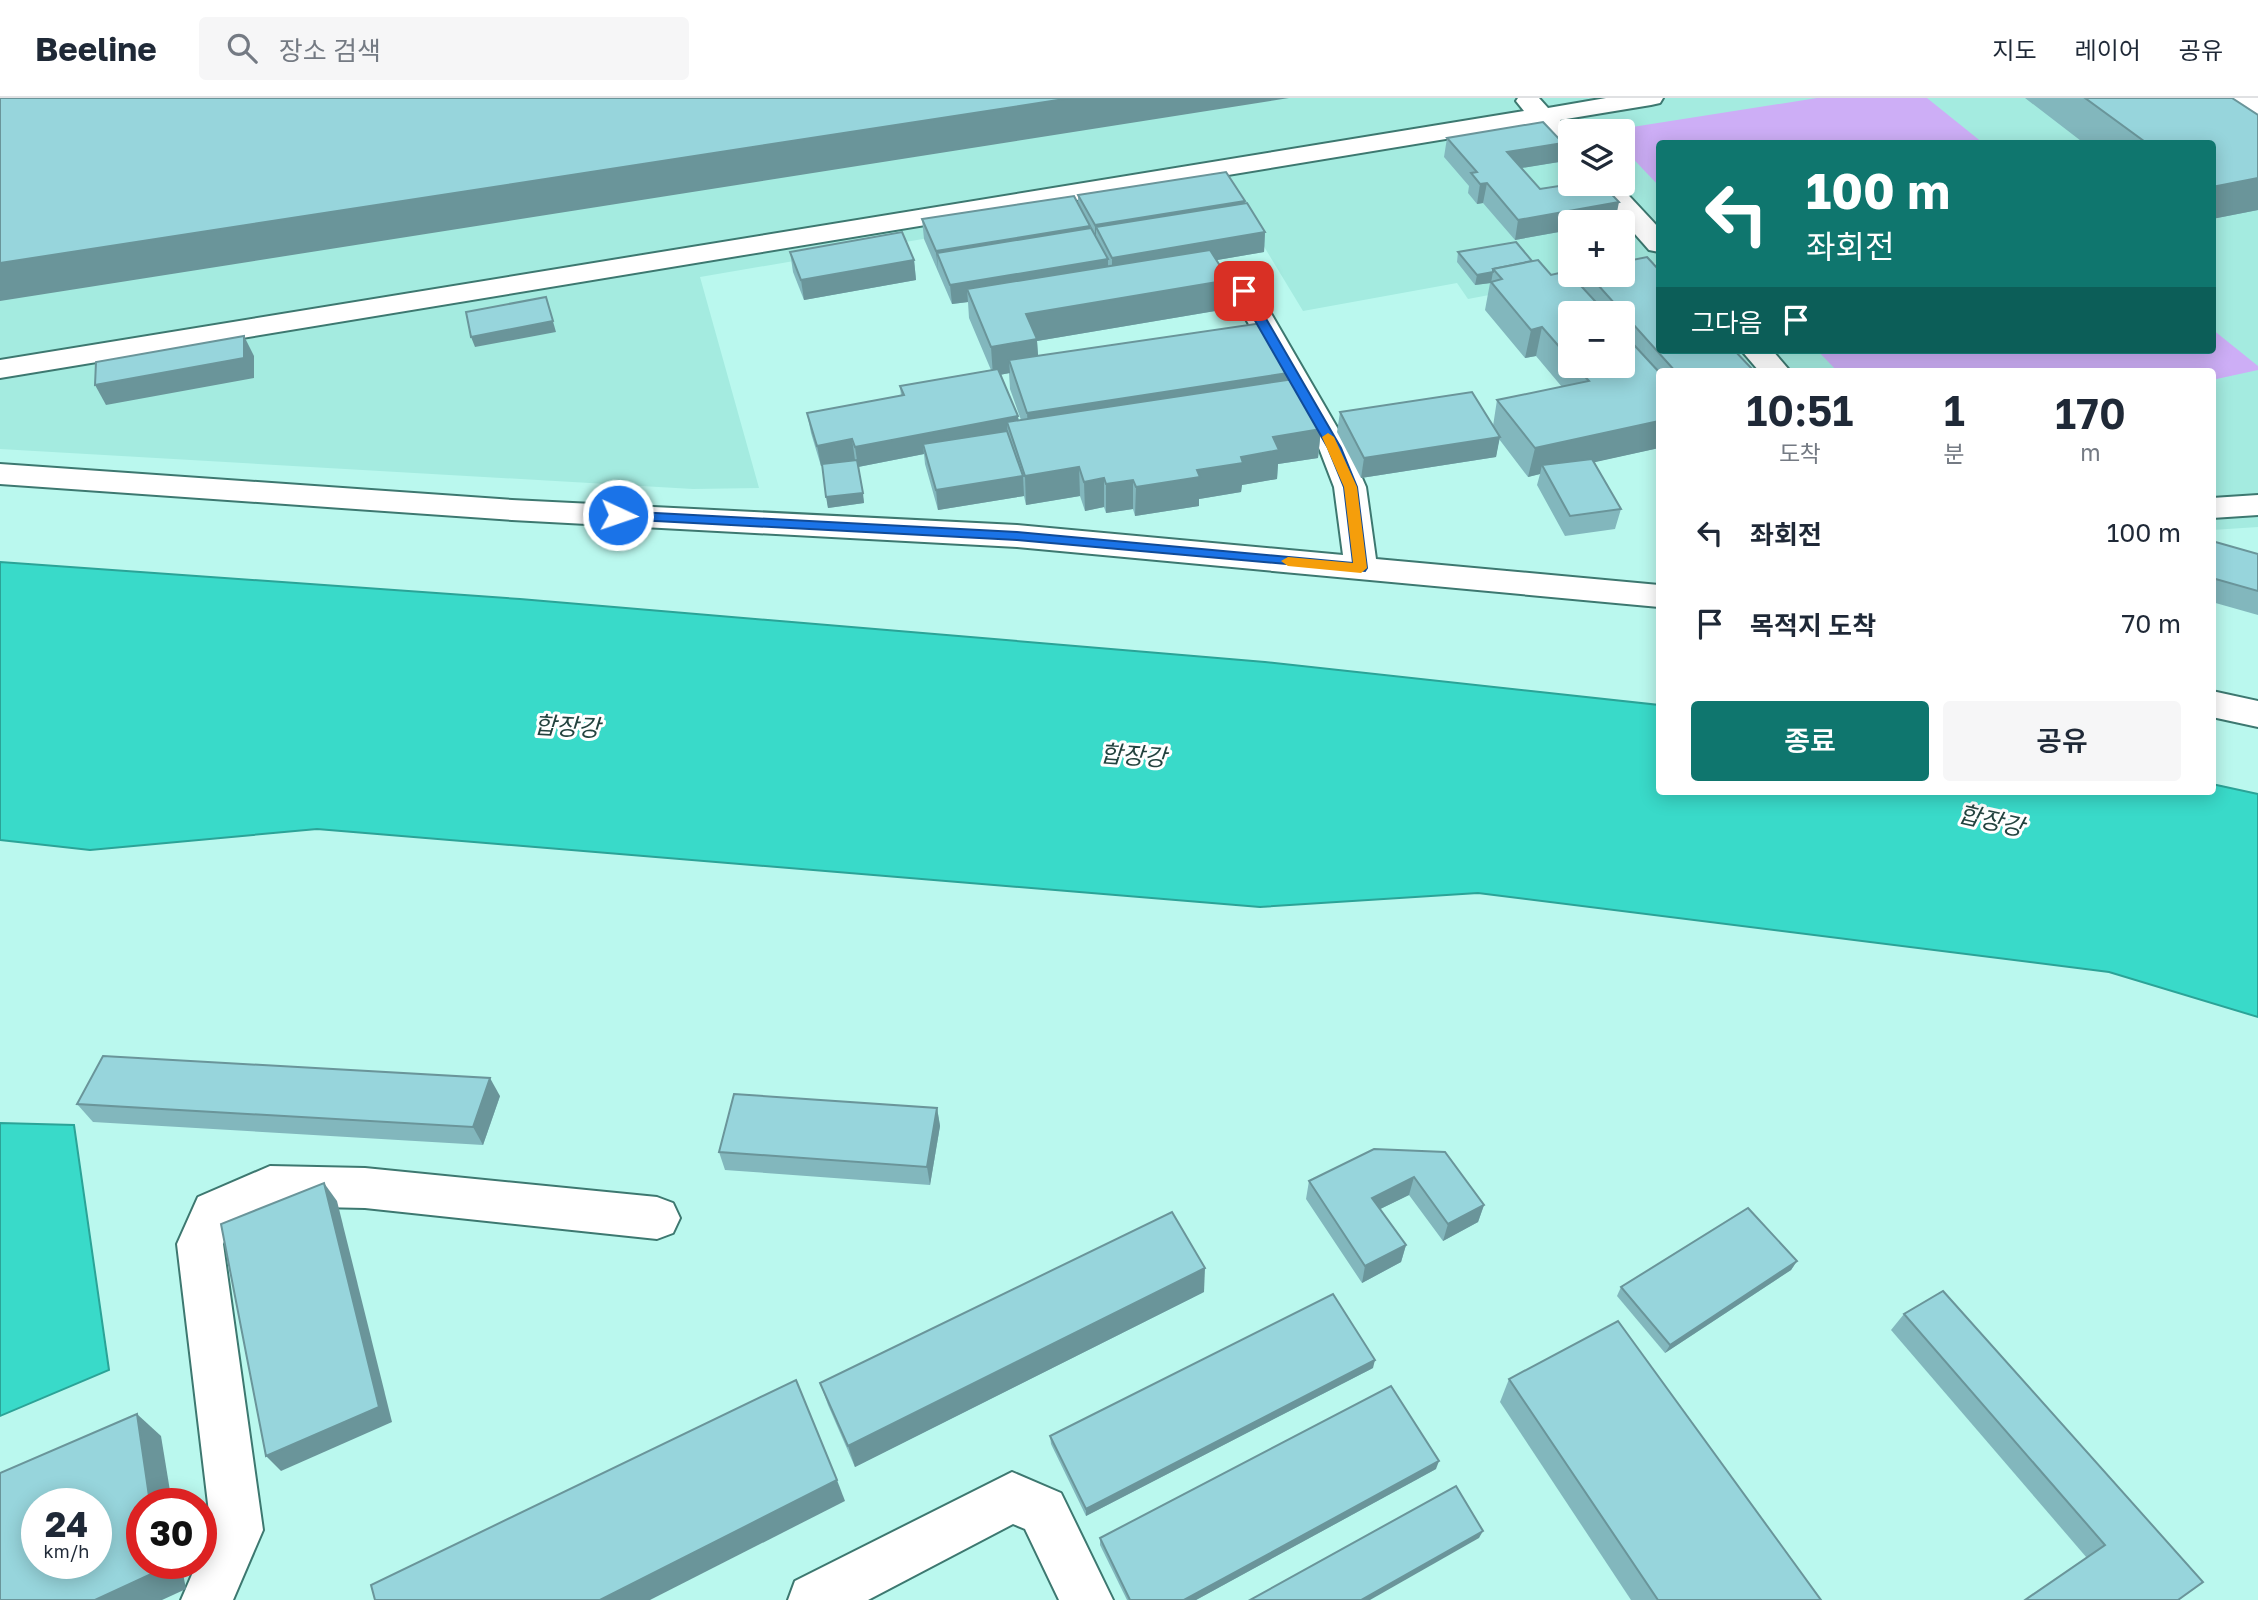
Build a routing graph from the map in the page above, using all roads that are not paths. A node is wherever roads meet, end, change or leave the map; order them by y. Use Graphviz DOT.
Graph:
graph roads {
  1 [pos="1651,98"];
  2 [pos="2241,98"];
  3 [pos="1534,107"];
  4 [pos="2258,109"];
  5 [pos="1558,133"];
  6 [pos="1615,196"];
  7 [pos="1656,241"];
  8 [pos="1244,291"];
  9 [pos="1760,354"];
  10 [pos="1772,368"];
  11 [pos="0,369"];
  12 [pos="0,474"];
  13 [pos="2258,505"];
  14 [pos="2216,508"];
  15 [pos="1361,568"];
  16 [pos="1656,596"];
  17 [pos="2216,705"];
  18 [pos="2258,715"];
  19 [pos="657,1218"];
  20 [pos="207,1600"];
  21 [pos="814,1600"];
  22 [pos="1087,1600"];
  1 -- 3 [label="street"];
  2 -- 4 [label="street"];
  3 -- 5 [label="street"];
  3 -- 11 [label="street"];
  6 -- 7 [label="street"];
  8 -- 15 [label="street"];
  9 -- 10 [label="street"];
  12 -- 15 [label="street"];
  13 -- 14 [label="street"];
  15 -- 16 [label="street"];
  17 -- 18 [label="street"];
  19 -- 20 [label="street"];
  21 -- 22 [label="street"];
}
